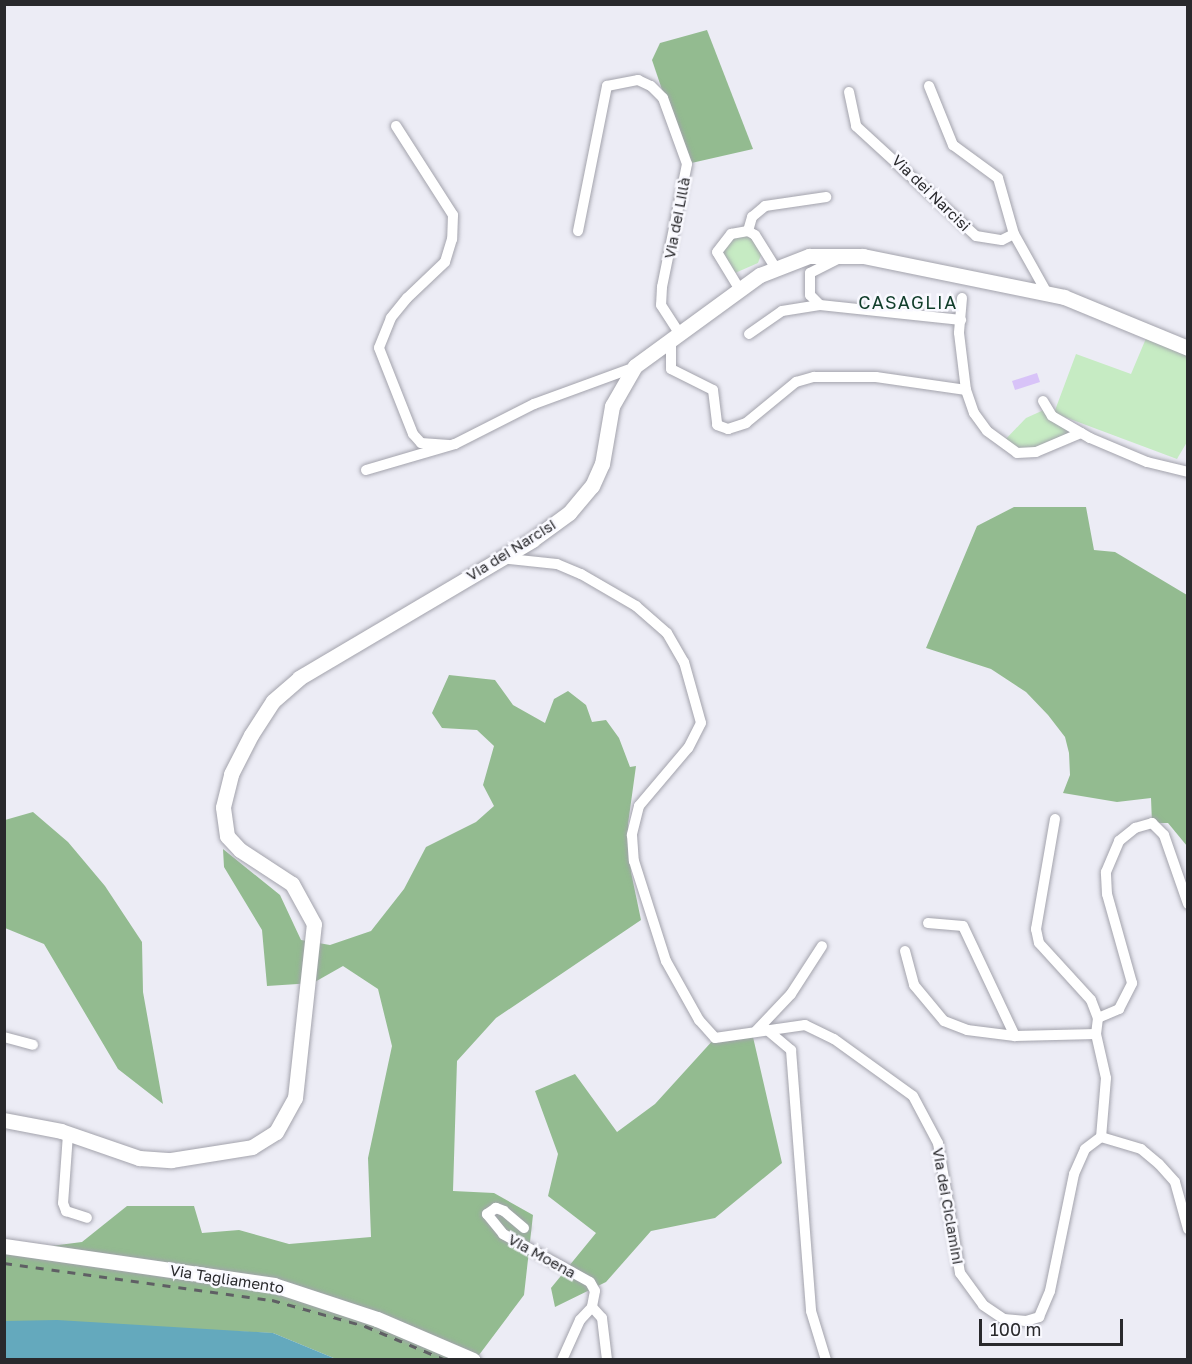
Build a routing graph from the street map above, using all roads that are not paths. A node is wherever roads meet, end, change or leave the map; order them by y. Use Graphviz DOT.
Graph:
graph roads {
  1 [pos="929,86"];
  2 [pos="849,92"];
  3 [pos="396,126"];
  4 [pos="826,197"];
  5 [pos="578,231"];
  6 [pos="748,231"];
  7 [pos="1014,234"];
  8 [pos="850,255"];
  9 [pos="775,267"];
  10 [pos="740,290"];
  11 [pos="1047,293"];
  12 [pos="962,298"];
  13 [pos="820,305"];
  14 [pos="961,320"];
  15 [pos="749,334"];
  16 [pos="675,336"];
  17 [pos="1188,348"];
  18 [pos="635,366"];
  19 [pos="966,390"];
  20 [pos="1043,401"];
  21 [pos="1081,433"];
  22 [pos="449,445"];
  23 [pos="366,470"];
  24 [pos="1188,472"];
  25 [pos="499,558"];
  26 [pos="1055,819"];
  27 [pos="1188,904"];
  28 [pos="928,923"];
  29 [pos="822,946"];
  30 [pos="905,951"];
  31 [pos="1098,1018"];
  32 [pos="761,1030"];
  33 [pos="1096,1034"];
  34 [pos="1015,1035"];
  35 [pos="4,1037"];
  36 [pos="33,1045"];
  37 [pos="4,1120"];
  38 [pos="68,1134"];
  39 [pos="1101,1137"];
  40 [pos="87,1218"];
  41 [pos="524,1227"];
  42 [pos="1188,1229"];
  43 [pos="4,1246"];
  44 [pos="592,1307"];
  45 [pos="473,1359"];
  46 [pos="562,1359"];
  47 [pos="607,1359"];
  48 [pos="826,1359"];
  1 -- 7 [label="street"];
  2 -- 7 [label="street, Via dei Narcisi"];
  3 -- 22 [label="street"];
  4 -- 6 [label="street"];
  5 -- 16 [label="street, Via dei Lillà"];
  6 -- 9 [label="street"];
  6 -- 10 [label="street"];
  7 -- 11 [label="street"];
  8 -- 9 [label="street, Via dei Narcisi"];
  8 -- 11 [label="street, Via dei Narcisi"];
  8 -- 13 [label="street"];
  9 -- 10 [label="street, Via dei Narcisi"];
  10 -- 16 [label="street, Via dei Narcisi"];
  11 -- 17 [label="street, Via dei Narcisi"];
  12 -- 14 [label="street"];
  13 -- 14 [label="street"];
  13 -- 15 [label="street"];
  14 -- 19 [label="street"];
  16 -- 18 [label="street, Via dei Narcisi"];
  16 -- 19 [label="street"];
  18 -- 22 [label="street"];
  18 -- 25 [label="street, Via dei Narcisi"];
  19 -- 21 [label="street"];
  20 -- 21 [label="street"];
  21 -- 24 [label="street"];
  22 -- 23 [label="street"];
  25 -- 32 [label="street, Via dei Ciclamini"];
  25 -- 38 [label="street, Via dei Narcisi"];
  26 -- 31 [label="street"];
  27 -- 31 [label="street"];
  28 -- 34 [label="street"];
  29 -- 32 [label="street"];
  30 -- 34 [label="street"];
  31 -- 33 [label="street"];
  32 -- 39 [label="street, Via dei Ciclamini"];
  32 -- 48 [label="street"];
  33 -- 34 [label="street"];
  33 -- 39 [label="street"];
  35 -- 36 [label="street"];
  37 -- 38 [label="street, Via dei Narcisi"];
  38 -- 40 [label="street"];
  39 -- 42 [label="street"];
  41 -- 44 [label="street, Via Moena"];
  43 -- 45 [label="street, Via Tagliamento"];
  44 -- 46 [label="street"];
  44 -- 47 [label="street, Via Moena"];
}
